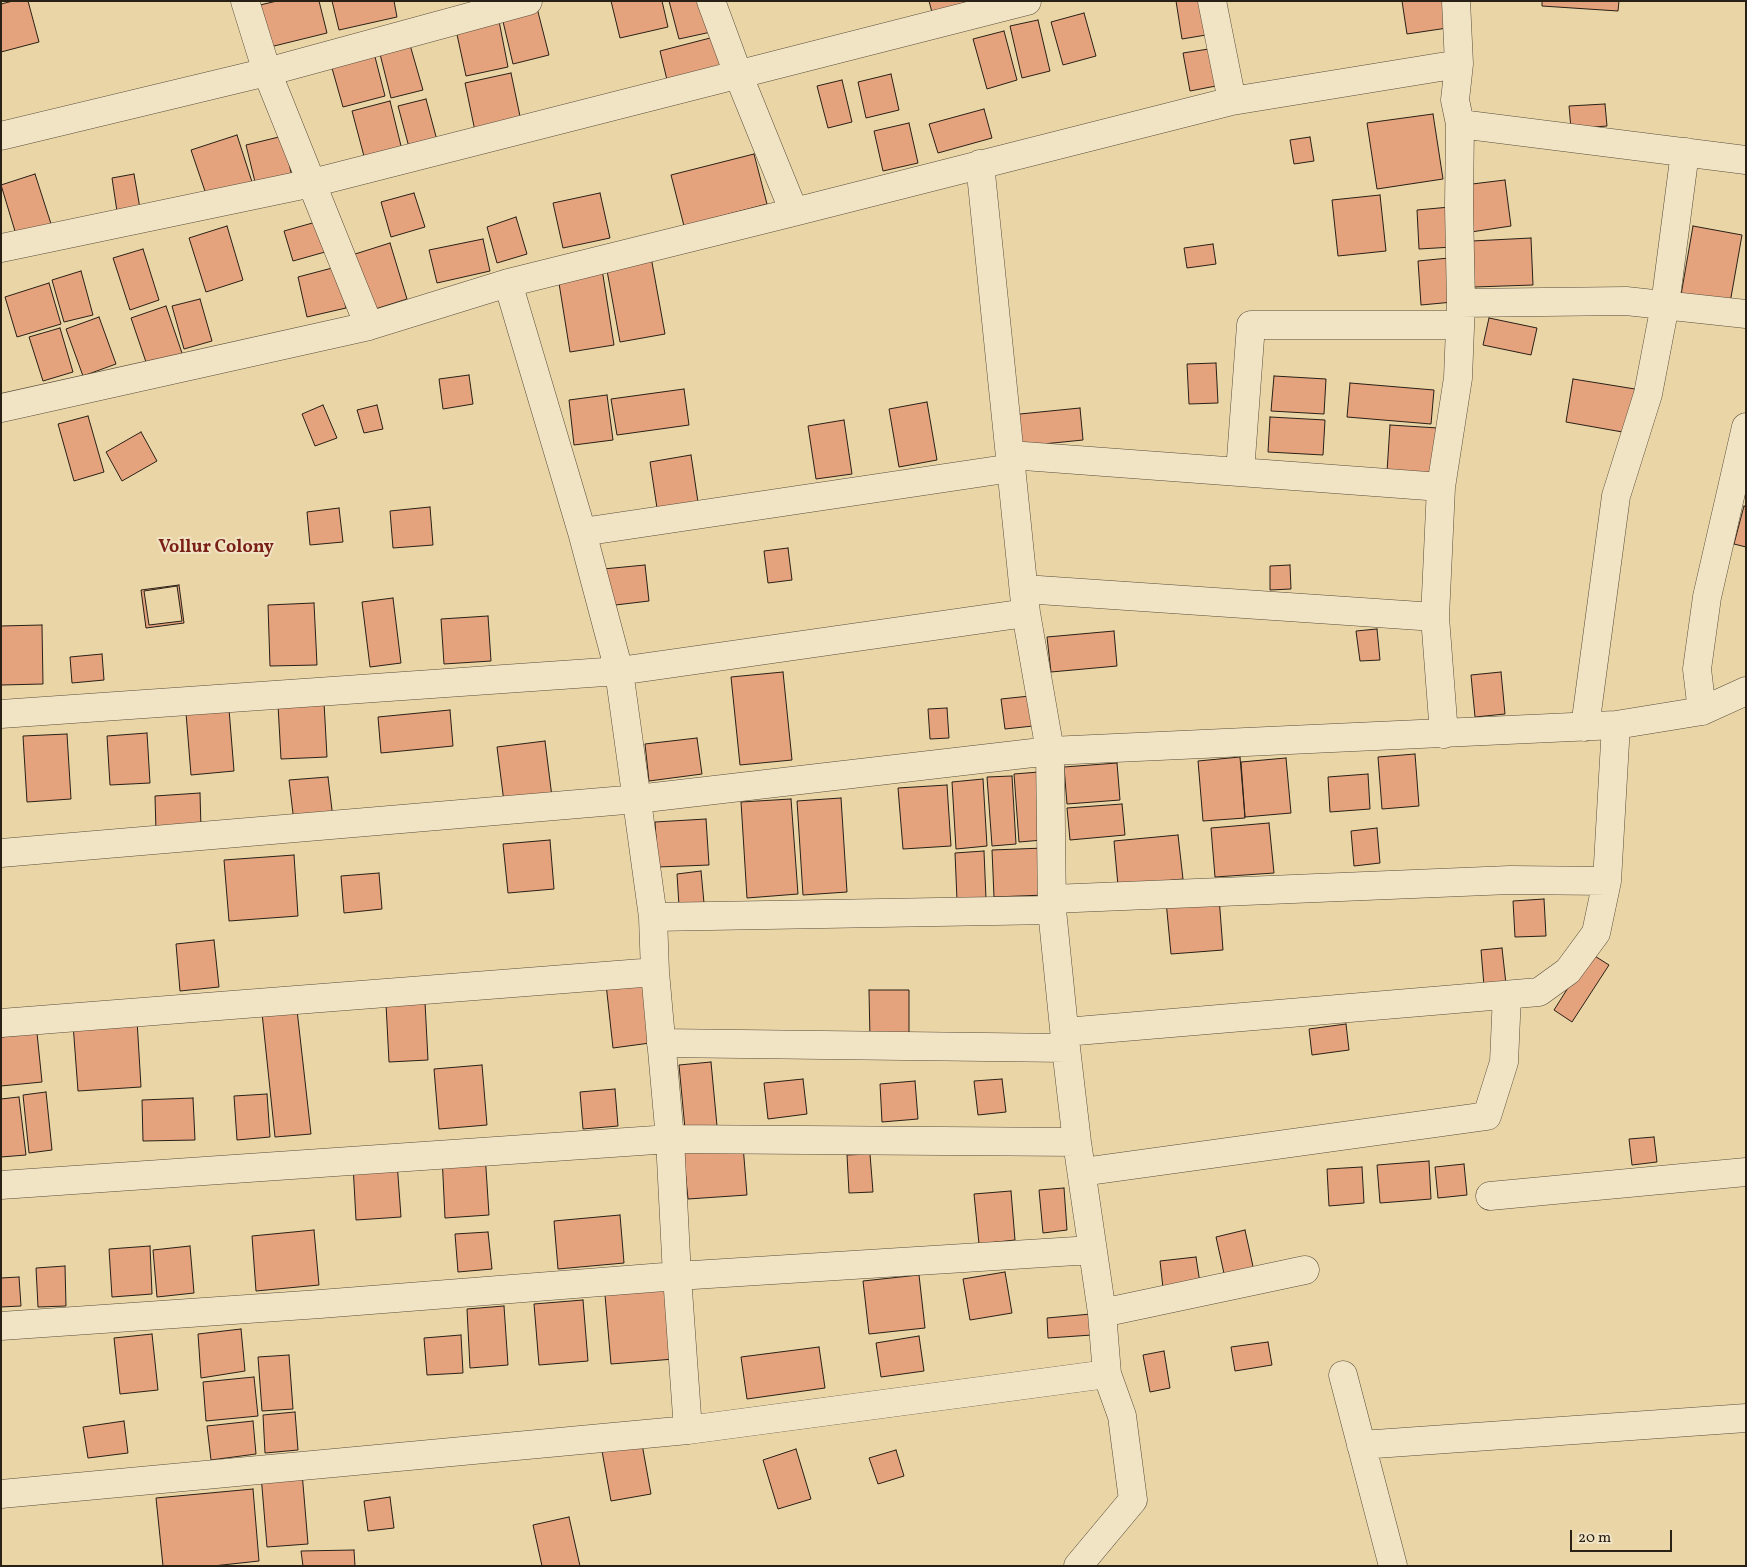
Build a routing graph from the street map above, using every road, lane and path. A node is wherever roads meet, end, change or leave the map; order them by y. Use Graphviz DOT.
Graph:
graph roads {
  1 [pos="246,1"];
  2 [pos="528,1"];
  3 [pos="711,1"];
  4 [pos="1027,1"];
  5 [pos="1212,1"];
  6 [pos="1456,1"];
  7 [pos="1459,64"];
  8 [pos="267,72"];
  9 [pos="738,74"];
  10 [pos="1232,101"];
  11 [pos="1460,124"];
  12 [pos="1,136"];
  13 [pos="1685,152"];
  14 [pos="1746,160"];
  15 [pos="980,164"];
  16 [pos="312,183"];
  17 [pos="794,212"];
  18 [pos="1,248"];
  19 [pos="508,283"];
  20 [pos="1665,306"];
  21 [pos="1461,314"];
  22 [pos="1746,314"];
  23 [pos="369,326"];
  24 [pos="1,408"];
  25 [pos="1746,427"];
  26 [pos="1011,462"];
  27 [pos="1240,472"];
  28 [pos="1441,486"];
  29 [pos="582,532"];
  30 [pos="1025,601"];
  31 [pos="1435,617"];
  32 [pos="619,672"];
  33 [pos="1746,691"];
  34 [pos="1702,712"];
  35 [pos="1,714"];
  36 [pos="1616,725"];
  37 [pos="1585,727"];
  38 [pos="1444,734"];
  39 [pos="1050,751"];
  40 [pos="637,799"];
  41 [pos="1,853"];
  42 [pos="1607,881"];
  43 [pos="1052,904"];
  44 [pos="653,917"];
  45 [pos="654,972"];
  46 [pos="1507,995"];
  47 [pos="1,1023"];
  48 [pos="1066,1040"];
  49 [pos="661,1043"];
  50 [pos="670,1139"];
  51 [pos="1077,1142"];
  52 [pos="1082,1172"];
  53 [pos="1746,1172"];
  54 [pos="1,1185"];
  55 [pos="1490,1196"];
  56 [pos="1092,1250"];
  57 [pos="1305,1270"];
  58 [pos="677,1276"];
  59 [pos="1102,1313"];
  60 [pos="1,1326"];
  61 [pos="1107,1374"];
  62 [pos="1343,1375"];
  63 [pos="1746,1418"];
  64 [pos="688,1430"];
  65 [pos="1361,1445"];
  66 [pos="1,1494"];
  67 [pos="1078,1566"];
  68 [pos="1393,1566"];
  1 -- 8 [label="street"];
  2 -- 8 [label="street"];
  3 -- 9 [label="street"];
  4 -- 9 [label="street"];
  5 -- 10 [label="street"];
  6 -- 7 [label="street"];
  7 -- 10 [label="street"];
  7 -- 11 [label="street"];
  8 -- 12 [label="street"];
  8 -- 16 [label="street"];
  9 -- 16 [label="street"];
  9 -- 17 [label="street"];
  10 -- 15 [label="street"];
  11 -- 13 [label="street"];
  11 -- 21 [label="street"];
  13 -- 14 [label="street"];
  13 -- 20 [label="street"];
  15 -- 17 [label="street"];
  15 -- 26 [label="street"];
  16 -- 18 [label="street"];
  16 -- 23 [label="street"];
  17 -- 19 [label="street"];
  19 -- 23 [label="street"];
  19 -- 29 [label="street"];
  20 -- 21 [label="street"];
  20 -- 22 [label="street"];
  20 -- 37 [label="street"];
  21 -- 27 [label="street"];
  21 -- 28 [label="street"];
  23 -- 24 [label="street"];
  25 -- 34 [label="street"];
  26 -- 27 [label="street"];
  26 -- 29 [label="street"];
  26 -- 30 [label="street"];
  27 -- 28 [label="street"];
  28 -- 31 [label="street"];
  29 -- 32 [label="street"];
  30 -- 31 [label="street"];
  30 -- 32 [label="street"];
  30 -- 39 [label="street"];
  31 -- 38 [label="street"];
  32 -- 35 [label="street"];
  32 -- 40 [label="street"];
  33 -- 34 [label="street"];
  34 -- 36 [label="street"];
  36 -- 37 [label="street"];
  36 -- 42 [label="street"];
  37 -- 38 [label="street"];
  38 -- 39 [label="street"];
  39 -- 40 [label="street"];
  39 -- 43 [label="street"];
  40 -- 41 [label="street"];
  40 -- 44 [label="street"];
  42 -- 43 [label="street"];
  42 -- 46 [label="street"];
  43 -- 44 [label="street"];
  43 -- 48 [label="street"];
  44 -- 45 [label="street"];
  45 -- 47 [label="street"];
  45 -- 49 [label="street"];
  46 -- 48 [label="street"];
  46 -- 52 [label="street"];
  48 -- 49 [label="street"];
  48 -- 51 [label="street"];
  49 -- 50 [label="street"];
  50 -- 51 [label="street"];
  50 -- 54 [label="street"];
  50 -- 58 [label="street"];
  51 -- 52 [label="street"];
  52 -- 56 [label="street"];
  53 -- 55 [label="street"];
  56 -- 58 [label="street"];
  56 -- 59 [label="street"];
  57 -- 59 [label="street"];
  58 -- 60 [label="street"];
  58 -- 64 [label="street"];
  59 -- 61 [label="street"];
  61 -- 64 [label="street"];
  61 -- 67 [label="street"];
  62 -- 65 [label="street"];
  63 -- 65 [label="street"];
  64 -- 66 [label="street"];
  65 -- 68 [label="street"];
}
